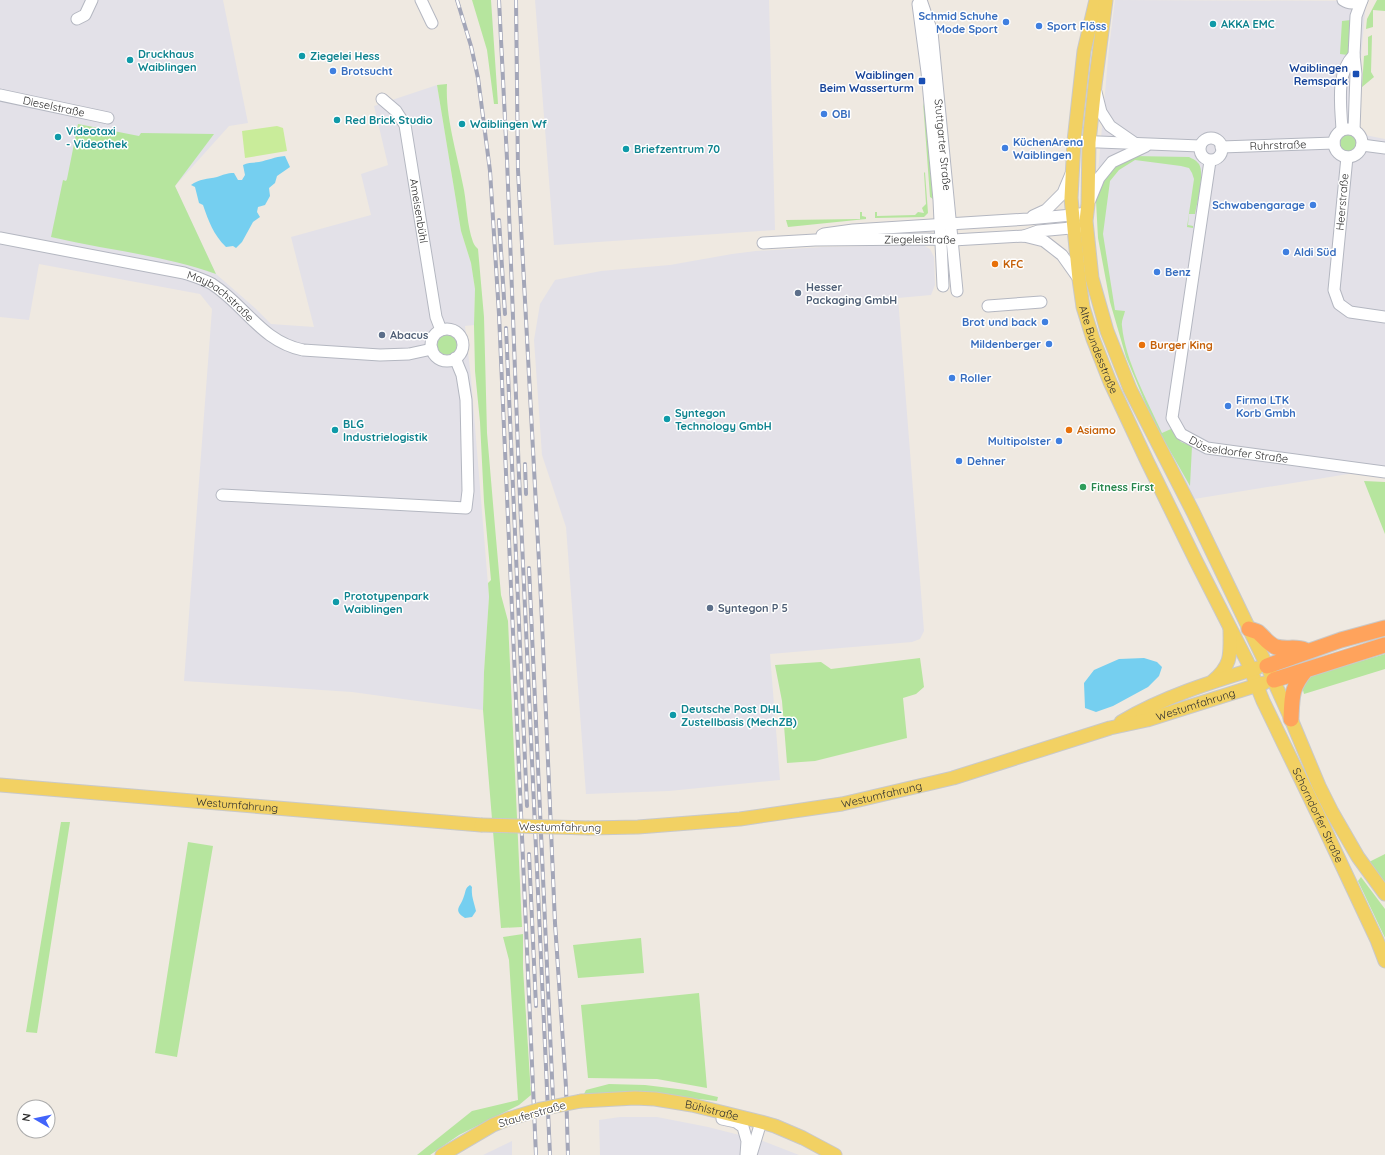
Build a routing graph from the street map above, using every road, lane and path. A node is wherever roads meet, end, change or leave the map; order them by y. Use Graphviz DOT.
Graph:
graph roads {
  1 [pos="92,0"];
  2 [pos="421,0"];
  3 [pos="917,0"];
  4 [pos="921,0"];
  5 [pos="1096,0"];
  6 [pos="1106,0"];
  7 [pos="1362,0"];
  8 [pos="1344,1"];
  9 [pos="1356,16"];
  10 [pos="77,19"];
  11 [pos="432,23"];
  12 [pos="1354,55"];
  13 [pos="1094,85"];
  14 [pos="0,95"];
  15 [pos="382,99"];
  16 [pos="108,118"];
  17 [pos="1342,130"];
  18 [pos="1354,130"];
  19 [pos="1074,141"];
  20 [pos="1089,142"];
  21 [pos="1334,143"];
  22 [pos="1136,144"];
  23 [pos="1149,145"];
  24 [pos="1362,145"];
  25 [pos="1200,146"];
  26 [pos="1221,147"];
  27 [pos="1385,148"];
  28 [pos="1347,157"];
  29 [pos="1210,161"];
  30 [pos="1072,172"];
  31 [pos="944,201"];
  32 [pos="1088,208"];
  33 [pos="1028,219"];
  34 [pos="1073,222"];
  35 [pos="967,223"];
  36 [pos="946,225"];
  37 [pos="925,226"];
  38 [pos="1087,226"];
  39 [pos="1024,236"];
  40 [pos="0,238"];
  41 [pos="941,239"];
  42 [pos="815,240"];
  43 [pos="953,240"];
  44 [pos="763,243"];
  45 [pos="1079,279"];
  46 [pos="943,286"];
  47 [pos="957,291"];
  48 [pos="1041,302"];
  49 [pos="988,306"];
  50 [pos="1385,317"];
  51 [pos="441,330"];
  52 [pos="432,349"];
  53 [pos="455,358"];
  54 [pos="1385,472"];
  55 [pos="222,494"];
  56 [pos="1230,625"];
  57 [pos="1385,628"];
  58 [pos="1249,629"];
  59 [pos="1385,645"];
  60 [pos="1308,652"];
  61 [pos="1267,666"];
  62 [pos="1250,670"];
  63 [pos="1306,670"];
  64 [pos="1274,680"];
  65 [pos="1210,684"];
  66 [pos="1257,686"];
  67 [pos="1291,719"];
  68 [pos="1110,728"];
  69 [pos="0,785"];
  70 [pos="1385,894"];
  71 [pos="1385,961"];
  72 [pos="581,1101"];
  73 [pos="686,1104"];
  74 [pos="762,1122"];
  75 [pos="442,1155"];
  76 [pos="746,1155"];
  77 [pos="751,1155"];
  78 [pos="835,1155"];
  1 -- 10 [label="street"];
  2 -- 11 [label="street"];
  3 -- 31 [label="street, Stuttgarter Straße"];
  4 -- 31 [label="street, Stuttgarter Straße"];
  5 -- 19 [label="main road, Alte Bundesstraße"];
  6 -- 13 [label="main road, Alte Bundesstraße"];
  7 -- 8 [label="street"];
  7 -- 9 [label="street"];
  8 -- 9 [label="street"];
  9 -- 12 [label="street"];
  12 -- 17 [label="street"];
  12 -- 18 [label="street"];
  13 -- 20 [label="main road, Alte Bundesstraße"];
  13 -- 22 [label="street"];
  14 -- 16 [label="street, Dieselstraße"];
  15 -- 51 [label="street, Ameisenbühl"];
  17 -- 18 [label="street"];
  17 -- 21 [label="street"];
  18 -- 24 [label="street"];
  19 -- 20 [label="street"];
  19 -- 30 [label="main road, Alte Bundesstraße"];
  20 -- 22 [label="street"];
  20 -- 32 [label="main road, Alte Bundesstraße"];
  21 -- 26 [label="street, Ruhrstraße"];
  21 -- 28 [label="street"];
  22 -- 23 [label="street"];
  23 -- 25 [label="street"];
  23 -- 32 [label="street"];
  24 -- 27 [label="street"];
  24 -- 28 [label="street"];
  25 -- 26 [label="street"];
  25 -- 29 [label="street"];
  26 -- 29 [label="street"];
  28 -- 50 [label="street, Heerstraße"];
  29 -- 54 [label="street, Düsseldorfer Straße"];
  30 -- 33 [label="street, Ziegeleistraße"];
  30 -- 34 [label="main road, Alte Bundesstraße"];
  31 -- 35 [label="street, Ziegeleistraße"];
  31 -- 36 [label="street, Stuttgarter Straße"];
  31 -- 37 [label="street, Stuttgarter Straße"];
  32 -- 34 [label="street, Ziegeleistraße"];
  32 -- 38 [label="main road, Alte Bundesstraße"];
  33 -- 34 [label="street, Ziegeleistraße"];
  33 -- 35 [label="street, Ziegeleistraße"];
  34 -- 38 [label="street, Ziegeleistraße"];
  34 -- 39 [label="street, Ziegeleistraße"];
  34 -- 45 [label="main road, Alte Bundesstraße"];
  35 -- 36 [label="street, Ziegeleistraße"];
  36 -- 37 [label="street, Ziegeleistraße"];
  36 -- 41 [label="street, Stuttgarter Straße"];
  36 -- 43 [label="street, Stuttgarter Straße"];
  37 -- 42 [label="street, Ziegeleistraße"];
  38 -- 58 [label="main road, Alte Bundesstraße"];
  39 -- 43 [label="street, Ziegeleistraße"];
  39 -- 45 [label="street, Ziegeleistraße"];
  40 -- 52 [label="street, Maybachstraße"];
  41 -- 42 [label="street, Ziegeleistraße"];
  41 -- 43 [label="street, Ziegeleistraße"];
  41 -- 46 [label="street, Stuttgarter Straße"];
  42 -- 44 [label="street, Ziegeleistraße"];
  43 -- 47 [label="street, Stuttgarter Straße"];
  45 -- 56 [label="main road, Alte Bundesstraße"];
  48 -- 49 [label="street"];
  51 -- 52 [label="street"];
  51 -- 53 [label="street"];
  52 -- 53 [label="street"];
  53 -- 55 [label="street"];
  56 -- 62 [label="main road, Alte Bundesstraße"];
  56 -- 65 [label="main road"];
  57 -- 60 [label="highway"];
  58 -- 60 [label="highway"];
  58 -- 61 [label="main road, Alte Bundesstraße"];
  59 -- 63 [label="highway"];
  60 -- 61 [label="highway"];
  61 -- 62 [label="main road, Westumfahrung"];
  61 -- 64 [label="main road, Schorndorfer Straße"];
  62 -- 65 [label="main road, Westumfahrung"];
  62 -- 66 [label="main road, Schorndorfer Straße"];
  63 -- 64 [label="highway"];
  63 -- 67 [label="highway"];
  64 -- 66 [label="main road, Westumfahrung"];
  64 -- 67 [label="main road, Schorndorfer Straße"];
  65 -- 68 [label="main road, Westumfahrung"];
  66 -- 68 [label="main road, Westumfahrung"];
  66 -- 71 [label="main road, Schorndorfer Straße"];
  67 -- 70 [label="main road, Schorndorfer Straße"];
  68 -- 69 [label="main road, Westumfahrung, bridge"];
  72 -- 73 [label="main road, Bühlstraße"];
  72 -- 75 [label="main road, Stauferstraße, bridge"];
  73 -- 74 [label="main road, Bühlstraße"];
  73 -- 76 [label="street"];
  74 -- 77 [label="street"];
  74 -- 78 [label="main road, Bühlstraße"];
}
